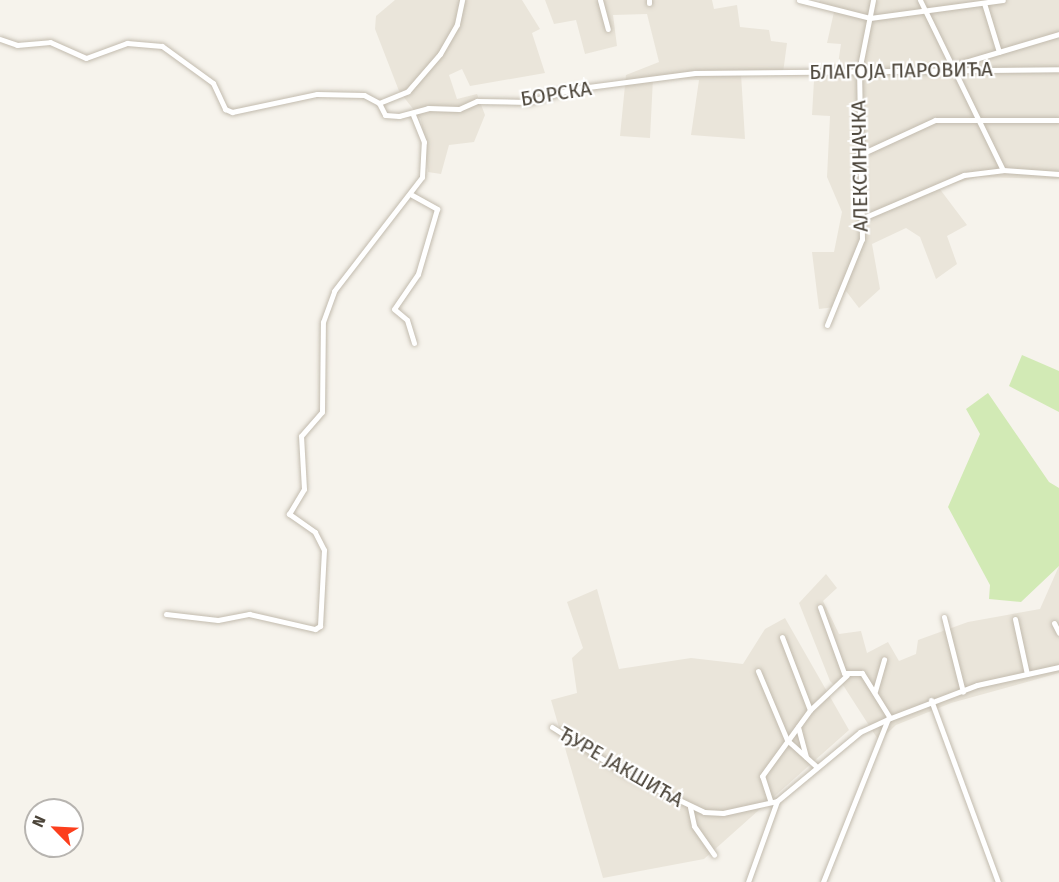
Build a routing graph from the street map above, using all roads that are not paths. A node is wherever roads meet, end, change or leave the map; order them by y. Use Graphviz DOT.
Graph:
graph roads {
  1 [pos="462,0"];
  2 [pos="600,0"];
  3 [pos="799,0"];
  4 [pos="873,0"];
  5 [pos="920,0"];
  6 [pos="1003,0"];
  7 [pos="984,3"];
  8 [pos="924,10"];
  9 [pos="870,18"];
  10 [pos="608,29"];
  11 [pos="1059,34"];
  12 [pos="0,39"];
  13 [pos="999,52"];
  14 [pos="956,68"];
  15 [pos="1059,69"];
  16 [pos="859,71"];
  17 [pos="743,72"];
  18 [pos="379,103"];
  19 [pos="412,113"];
  20 [pos="1059,120"];
  21 [pos="982,121"];
  22 [pos="857,156"];
  23 [pos="1003,170"];
  24 [pos="1059,174"];
  25 [pos="412,195"];
  26 [pos="863,218"];
  27 [pos="827,325"];
  28 [pos="414,343"];
  29 [pos="820,606"];
  30 [pos="166,614"];
  31 [pos="944,617"];
  32 [pos="1015,619"];
  33 [pos="1054,623"];
  34 [pos="1059,633"];
  35 [pos="782,636"];
  36 [pos="884,659"];
  37 [pos="1059,667"];
  38 [pos="758,670"];
  39 [pos="1027,674"];
  40 [pos="847,675"];
  41 [pos="874,691"];
  42 [pos="963,692"];
  43 [pos="931,700"];
  44 [pos="810,710"];
  45 [pos="889,718"];
  46 [pos="552,727"];
  47 [pos="798,727"];
  48 [pos="787,740"];
  49 [pos="806,757"];
  50 [pos="816,766"];
  51 [pos="773,800"];
  52 [pos="757,804"];
  53 [pos="690,810"];
  54 [pos="769,811"];
  55 [pos="714,855"];
  56 [pos="748,882"];
  57 [pos="823,882"];
  58 [pos="998,882"];
  1 -- 18 [label="street"];
  2 -- 10 [label="street"];
  3 -- 9 [label="street"];
  4 -- 9 [label="street, АЛЕКСИНАЧКА"];
  5 -- 8 [label="street"];
  6 -- 7 [label="street"];
  7 -- 8 [label="street"];
  7 -- 13 [label="street"];
  8 -- 9 [label="street"];
  8 -- 14 [label="street"];
  9 -- 16 [label="street, АЛЕКСИНАЧКА"];
  11 -- 13 [label="street"];
  12 -- 18 [label="street"];
  13 -- 14 [label="street"];
  14 -- 15 [label="street, БЛАГОЈА ПАРОВИЋА"];
  14 -- 16 [label="street, БЛАГОЈА ПАРОВИЋА"];
  14 -- 21 [label="street"];
  16 -- 17 [label="street, БЛАГОЈА ПАРОВИЋА"];
  16 -- 22 [label="street, АЛЕКСИНАЧКА"];
  17 -- 19 [label="street, БОРСКА"];
  18 -- 19 [label="street, БОРСКА"];
  19 -- 25 [label="street"];
  20 -- 21 [label="street"];
  21 -- 22 [label="street"];
  21 -- 23 [label="street"];
  22 -- 26 [label="street, АЛЕКСИНАЧКА"];
  23 -- 24 [label="street"];
  23 -- 26 [label="street"];
  25 -- 28 [label="street"];
  25 -- 30 [label="street"];
  26 -- 27 [label="street, АЛЕКСИНАЧКА"];
  29 -- 40 [label="street"];
  31 -- 42 [label="street"];
  32 -- 39 [label="street"];
  33 -- 34 [label="street"];
  35 -- 44 [label="street"];
  36 -- 41 [label="street"];
  37 -- 39 [label="street"];
  38 -- 48 [label="street"];
  39 -- 42 [label="street"];
  40 -- 41 [label="street"];
  40 -- 44 [label="street"];
  41 -- 45 [label="street"];
  42 -- 43 [label="street"];
  43 -- 45 [label="street"];
  43 -- 58 [label="street"];
  44 -- 47 [label="street"];
  45 -- 50 [label="street"];
  45 -- 57 [label="street"];
  46 -- 53 [label="street, ЂУРЕ ЈАКШИЋА"];
  47 -- 48 [label="street"];
  47 -- 49 [label="street"];
  48 -- 49 [label="street"];
  48 -- 51 [label="street"];
  49 -- 50 [label="street"];
  50 -- 51 [label="street"];
  51 -- 52 [label="street, ЂУРЕ ЈАКШИЋА"];
  51 -- 54 [label="street"];
  52 -- 53 [label="street, ЂУРЕ ЈАКШИЋА"];
  52 -- 54 [label="street"];
  53 -- 55 [label="street, ЂУРЕ ЈАКШИЋА"];
  54 -- 56 [label="street"];
}
